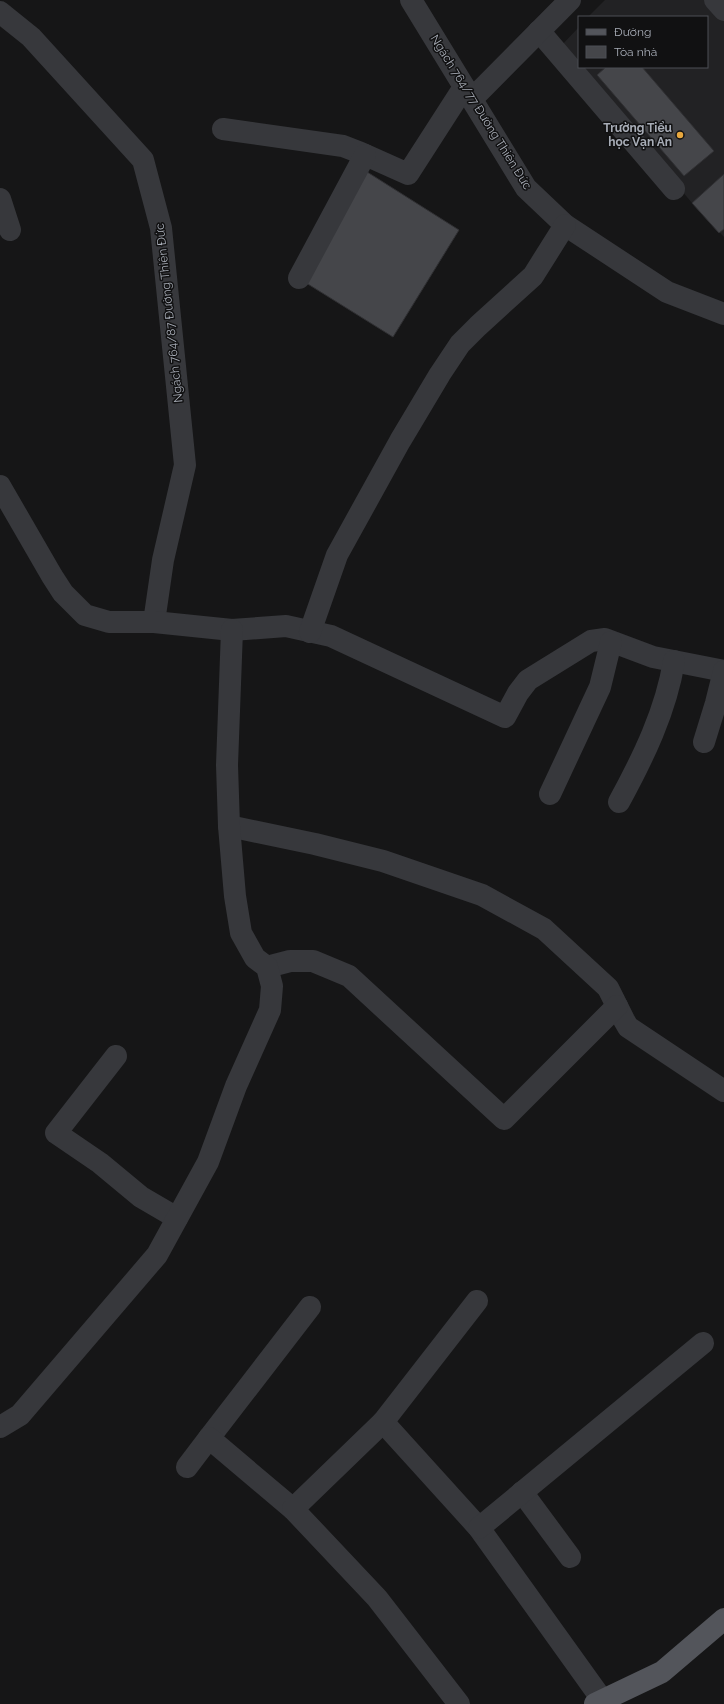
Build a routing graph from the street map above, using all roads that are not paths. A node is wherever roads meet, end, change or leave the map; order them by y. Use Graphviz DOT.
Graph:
graph roads {
  1 [pos="411,0"];
  2 [pos="570,0"];
  3 [pos="715,0"];
  4 [pos="724,10"];
  5 [pos="0,12"];
  6 [pos="539,31"];
  7 [pos="468,93"];
  8 [pos="223,129"];
  9 [pos="365,155"];
  10 [pos="674,189"];
  11 [pos="0,199"];
  12 [pos="565,225"];
  13 [pos="10,230"];
  14 [pos="299,278"];
  15 [pos="724,314"];
  16 [pos="0,486"];
  17 [pos="154,622"];
  18 [pos="232,630"];
  19 [pos="310,632"];
  20 [pos="611,642"];
  21 [pos="674,660"];
  22 [pos="724,671"];
  23 [pos="704,742"];
  24 [pos="550,794"];
  25 [pos="619,802"];
  26 [pos="229,826"];
  27 [pos="267,967"];
  28 [pos="617,1006"];
  29 [pos="116,1056"];
  30 [pos="724,1091"];
  31 [pos="177,1218"];
  32 [pos="477,1301"];
  33 [pos="310,1307"];
  34 [pos="703,1343"];
  35 [pos="383,1422"];
  36 [pos="0,1427"];
  37 [pos="209,1438"];
  38 [pos="187,1467"];
  39 [pos="522,1492"];
  40 [pos="293,1509"];
  41 [pos="479,1528"];
  42 [pos="570,1557"];
  43 [pos="724,1619"];
  44 [pos="599,1702"];
  45 [pos="460,1704"];
  1 -- 7 [label="street, Ngách 764/77 Đường Thiên Đức"];
  2 -- 6 [label="street"];
  3 -- 4 [label="street"];
  5 -- 17 [label="street, Ngách 764/87 Đường Thiên Đức"];
  6 -- 7 [label="street"];
  6 -- 10 [label="street"];
  7 -- 9 [label="street"];
  7 -- 12 [label="street, Ngách 764/77 Đường Thiên Đức"];
  8 -- 9 [label="street"];
  9 -- 14 [label="street"];
  11 -- 13 [label="street"];
  12 -- 15 [label="street, Ngách 764/77 Đường Thiên Đức"];
  12 -- 19 [label="street"];
  16 -- 17 [label="street"];
  17 -- 18 [label="street"];
  18 -- 19 [label="street"];
  18 -- 26 [label="street"];
  19 -- 20 [label="street"];
  20 -- 21 [label="street"];
  20 -- 24 [label="street"];
  21 -- 22 [label="street"];
  21 -- 25 [label="street"];
  22 -- 23 [label="street"];
  26 -- 27 [label="street"];
  26 -- 28 [label="street"];
  27 -- 28 [label="street"];
  27 -- 31 [label="street"];
  28 -- 30 [label="street"];
  29 -- 31 [label="street"];
  31 -- 36 [label="street"];
  32 -- 35 [label="street"];
  33 -- 37 [label="street"];
  34 -- 39 [label="street"];
  35 -- 40 [label="street"];
  35 -- 41 [label="street"];
  37 -- 38 [label="street"];
  37 -- 40 [label="street"];
  39 -- 41 [label="street"];
  39 -- 42 [label="street"];
  40 -- 45 [label="street"];
  41 -- 44 [label="street"];
  43 -- 44 [label="main road"];
}
